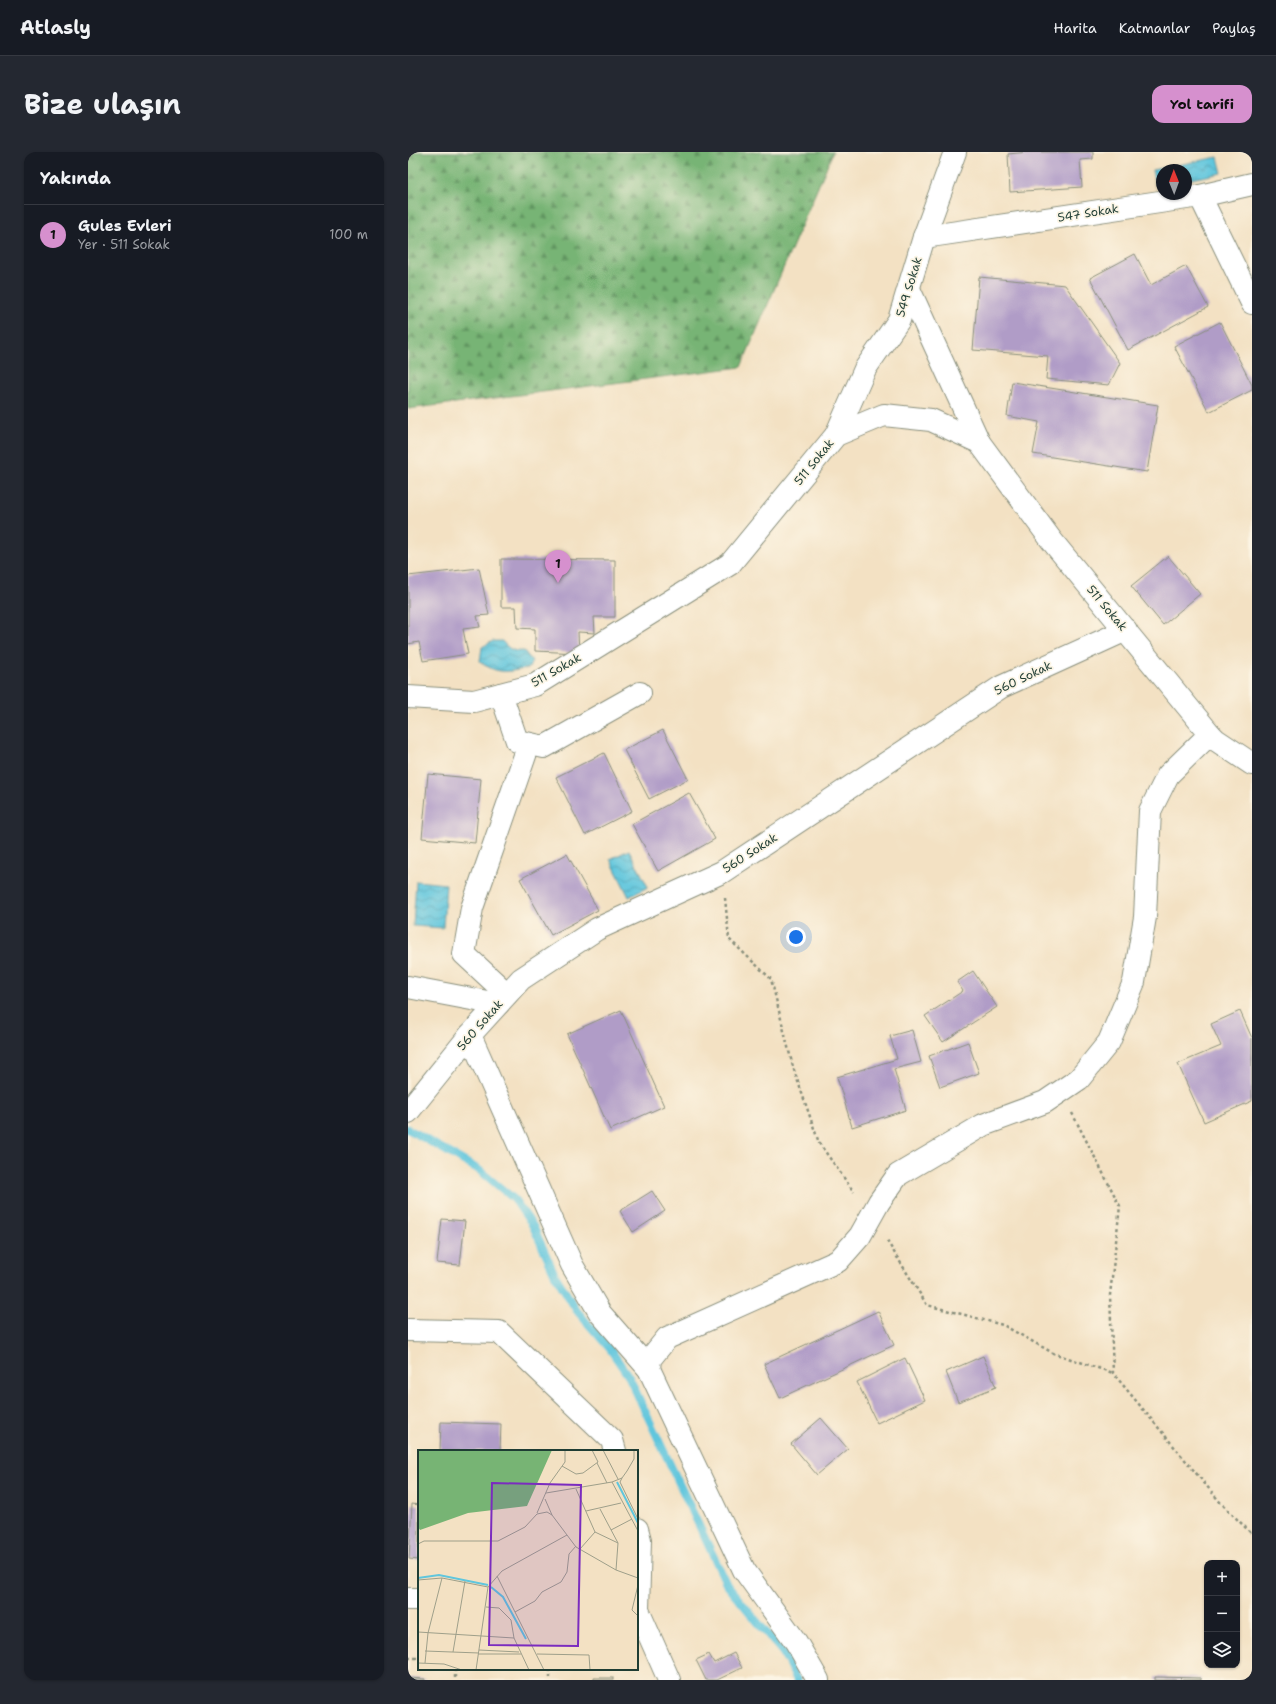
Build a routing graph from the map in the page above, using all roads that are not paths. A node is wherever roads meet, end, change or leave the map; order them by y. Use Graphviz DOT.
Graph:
graph roads {
  1 [pos="955,152"];
  2 [pos="1252,184"];
  3 [pos="1200,196"];
  4 [pos="924,237"];
  5 [pos="909,289"];
  6 [pos="1252,302"];
  7 [pos="836,435"];
  8 [pos="979,442"];
  9 [pos="1126,630"];
  10 [pos="640,693"];
  11 [pos="501,694"];
  12 [pos="408,697"];
  13 [pos="1210,734"];
  14 [pos="529,744"];
  15 [pos="1252,764"];
  16 [pos="408,987"];
  17 [pos="503,999"];
  18 [pos="470,1035"];
  19 [pos="410,1106"];
  20 [pos="408,1330"];
  21 [pos="649,1369"];
  22 [pos="615,1450"];
  23 [pos="638,1533"];
  24 [pos="408,1599"];
  25 [pos="418,1600"];
  26 [pos="638,1610"];
  27 [pos="669,1680"];
  28 [pos="818,1680"];
  1 -- 4 [label="street, 549 Sokak"];
  2 -- 3 [label="street, 547 Sokak"];
  3 -- 4 [label="street, 547 Sokak"];
  3 -- 6 [label="street"];
  4 -- 5 [label="street, 549 Sokak"];
  5 -- 7 [label="street, 549 Sokak"];
  5 -- 8 [label="street"];
  7 -- 8 [label="street, 511 Sokak"];
  7 -- 11 [label="street, 511 Sokak"];
  8 -- 9 [label="street, 511 Sokak"];
  9 -- 13 [label="street, 511 Sokak"];
  9 -- 17 [label="street, 560 Sokak"];
  10 -- 14 [label="street"];
  11 -- 12 [label="street, 511 Sokak"];
  11 -- 14 [label="street"];
  13 -- 15 [label="street, 511 Sokak"];
  13 -- 21 [label="street"];
  14 -- 17 [label="street"];
  16 -- 17 [label="street"];
  17 -- 18 [label="street, 560 Sokak"];
  18 -- 19 [label="street, 560 Sokak"];
  18 -- 21 [label="street"];
  20 -- 22 [label="street"];
  21 -- 28 [label="street"];
  23 -- 26 [label="street"];
  24 -- 25 [label="street"];
  26 -- 27 [label="street"];
}
